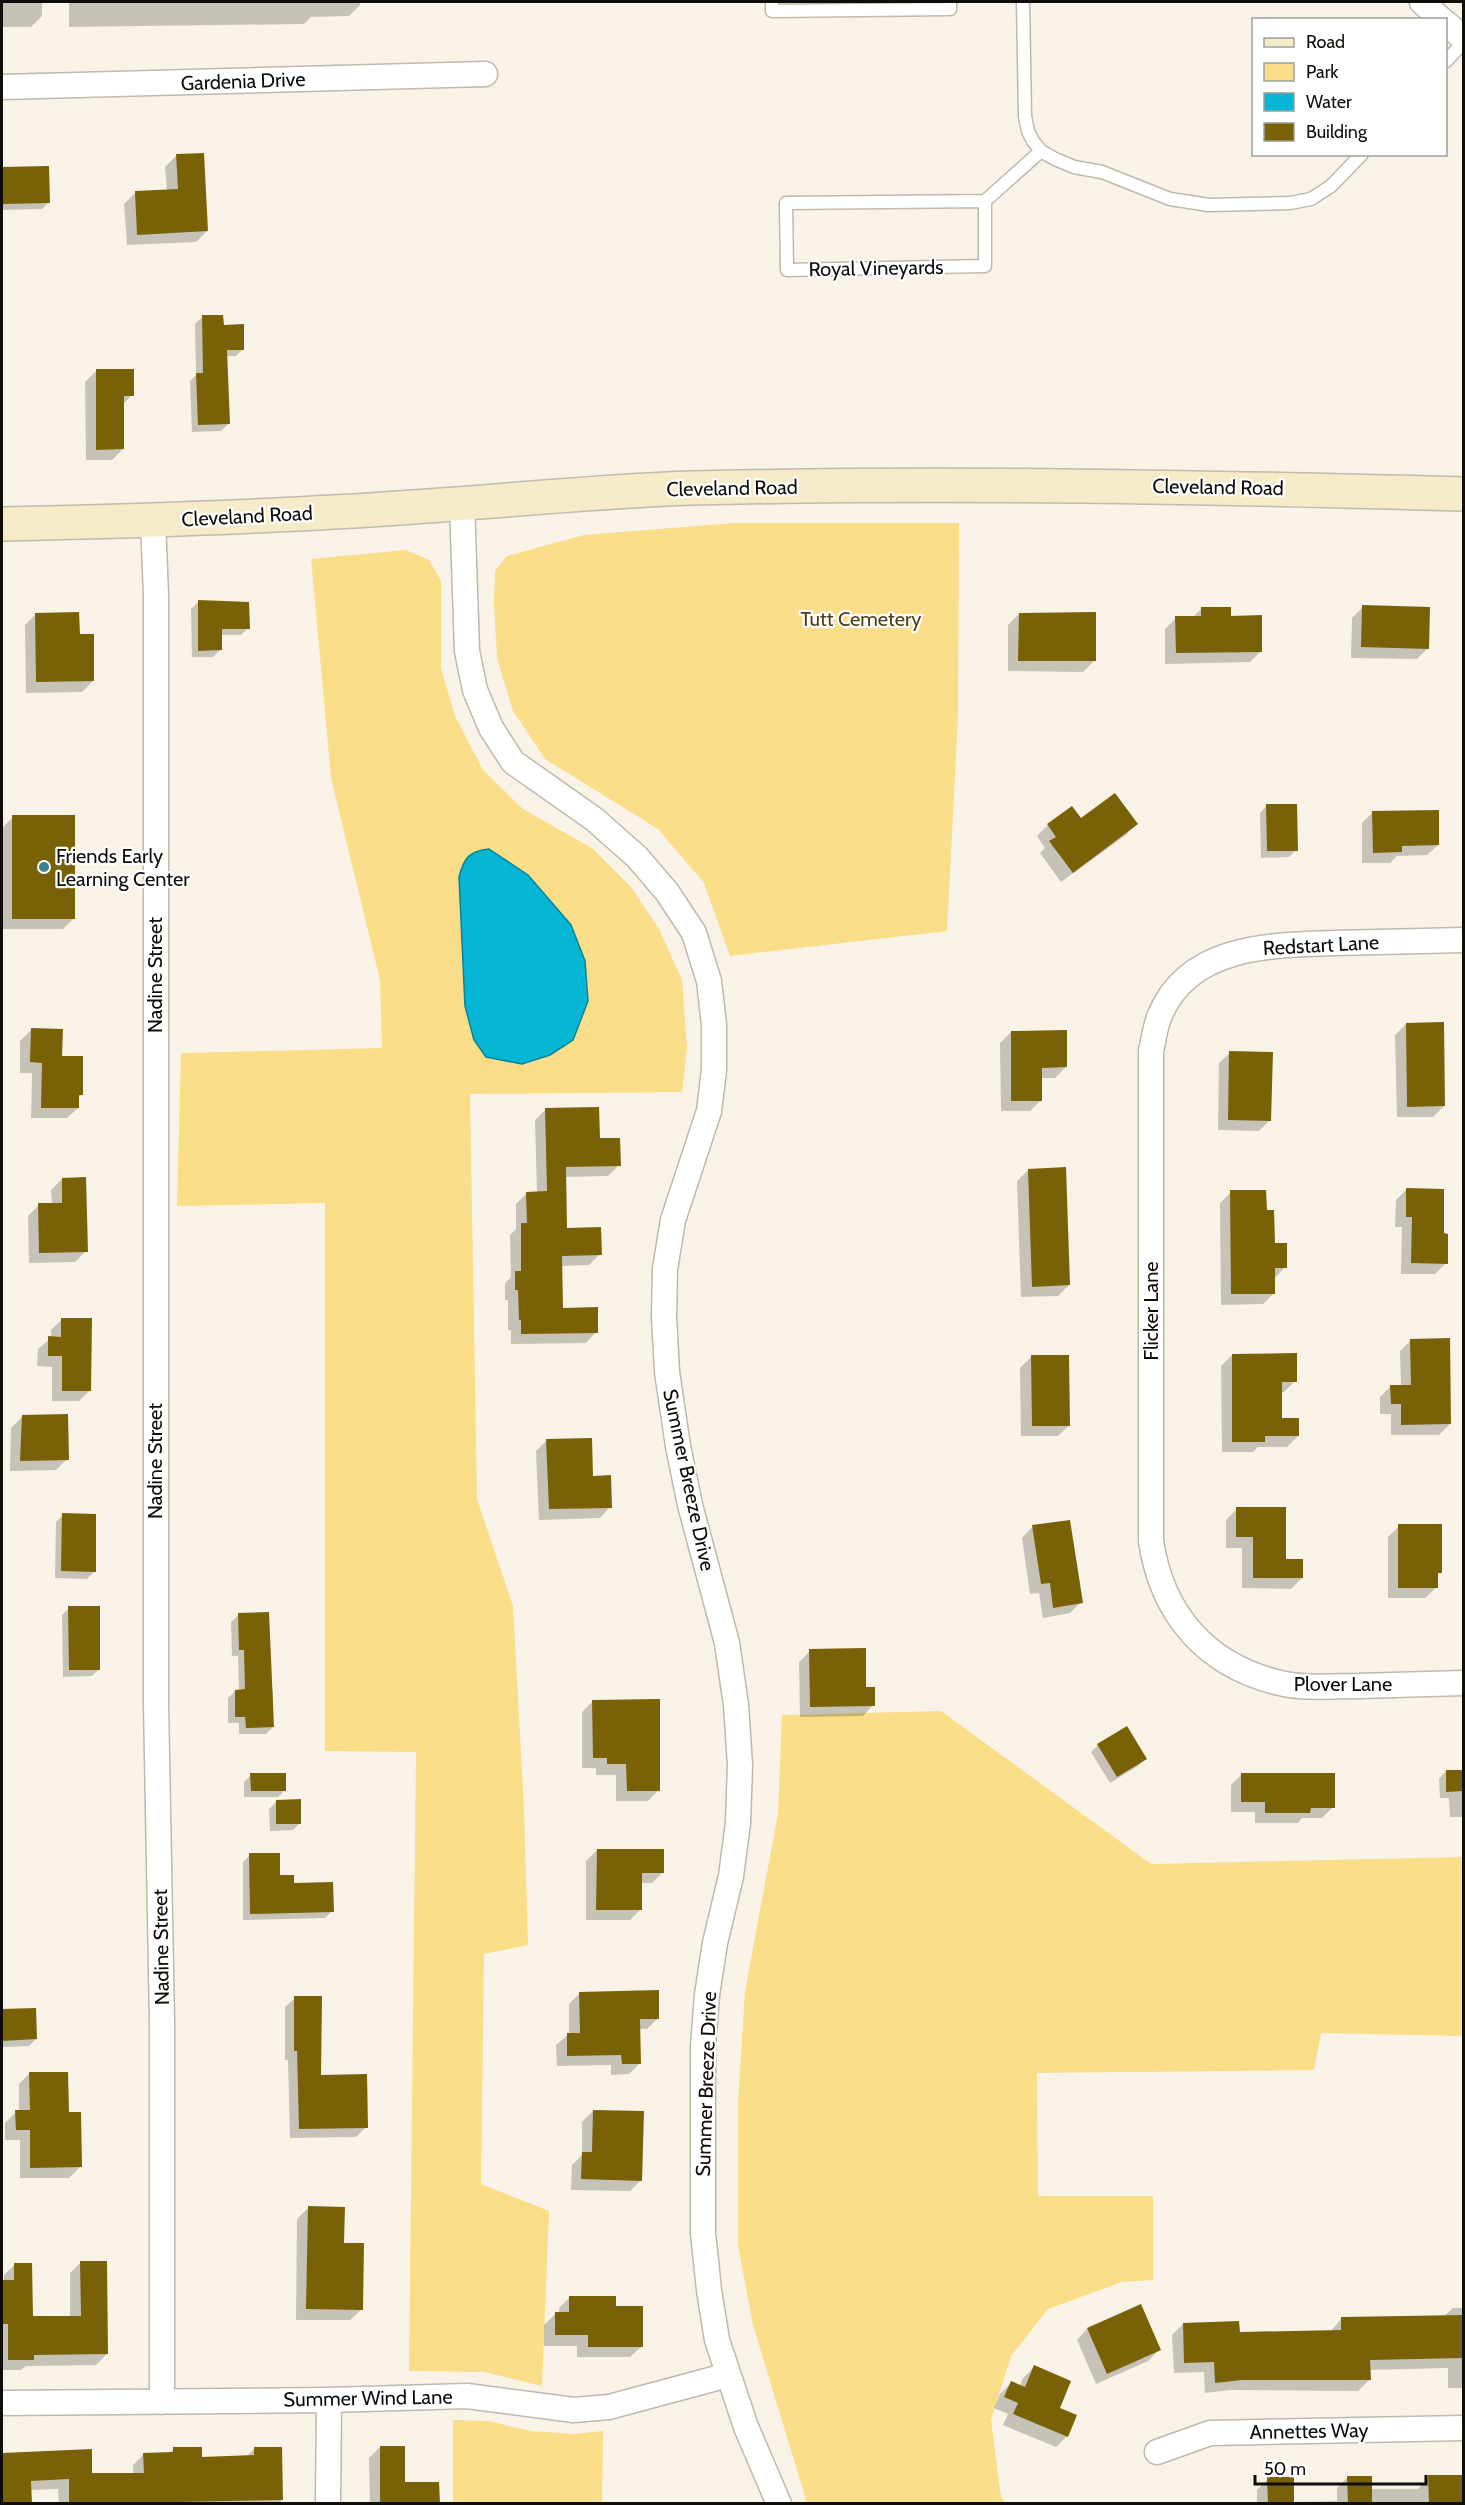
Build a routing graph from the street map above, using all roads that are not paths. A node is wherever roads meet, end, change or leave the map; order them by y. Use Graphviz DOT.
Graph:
graph roads {
  1 [pos="772,2"];
  2 [pos="950,2"];
  3 [pos="1023,2"];
  4 [pos="1422,2"];
  5 [pos="1440,18"];
  6 [pos="1447,24"];
  7 [pos="1464,40"];
  8 [pos="1447,60"];
  9 [pos="485,74"];
  10 [pos="2,87"];
  11 [pos="1041,151"];
  12 [pos="1360,156"];
  13 [pos="985,201"];
  14 [pos="1464,494"];
  15 [pos="462,503"];
  16 [pos="153,521"];
  17 [pos="2,524"];
  18 [pos="1464,940"];
  19 [pos="1186,979"];
  20 [pos="1198,1641"];
  21 [pos="1464,1683"];
  22 [pos="728,2375"];
  23 [pos="329,2400"];
  24 [pos="162,2402"];
  25 [pos="2,2403"];
  26 [pos="1464,2428"];
  27 [pos="1157,2452"];
  28 [pos="328,2504"];
  29 [pos="779,2504"];
  1 -- 2 [label="lane"];
  3 -- 11 [label="lane"];
  4 -- 5 [label="street"];
  6 -- 7 [label="street"];
  7 -- 8 [label="lane"];
  9 -- 10 [label="street, Gardenia Drive"];
  11 -- 12 [label="lane"];
  11 -- 13 [label="lane"];
  13 -- 13 [label="lane, Royal Vineyards"];
  14 -- 15 [label="main road, Cleveland Road"];
  15 -- 16 [label="main road, Cleveland Road"];
  15 -- 22 [label="street, Summer Breeze Drive"];
  16 -- 17 [label="main road, Cleveland Road"];
  16 -- 24 [label="street, Nadine Street"];
  18 -- 19 [label="street, Redstart Lane"];
  19 -- 20 [label="street, Flicker Lane"];
  20 -- 21 [label="street, Plover Lane"];
  22 -- 23 [label="street, Summer Wind Lane"];
  22 -- 29 [label="street, Summer Breeze Drive"];
  23 -- 24 [label="street, Summer Wind Lane"];
  23 -- 28 [label="street"];
  24 -- 25 [label="street, Summer Wind Lane"];
  26 -- 27 [label="street, Annettes Way"];
}
